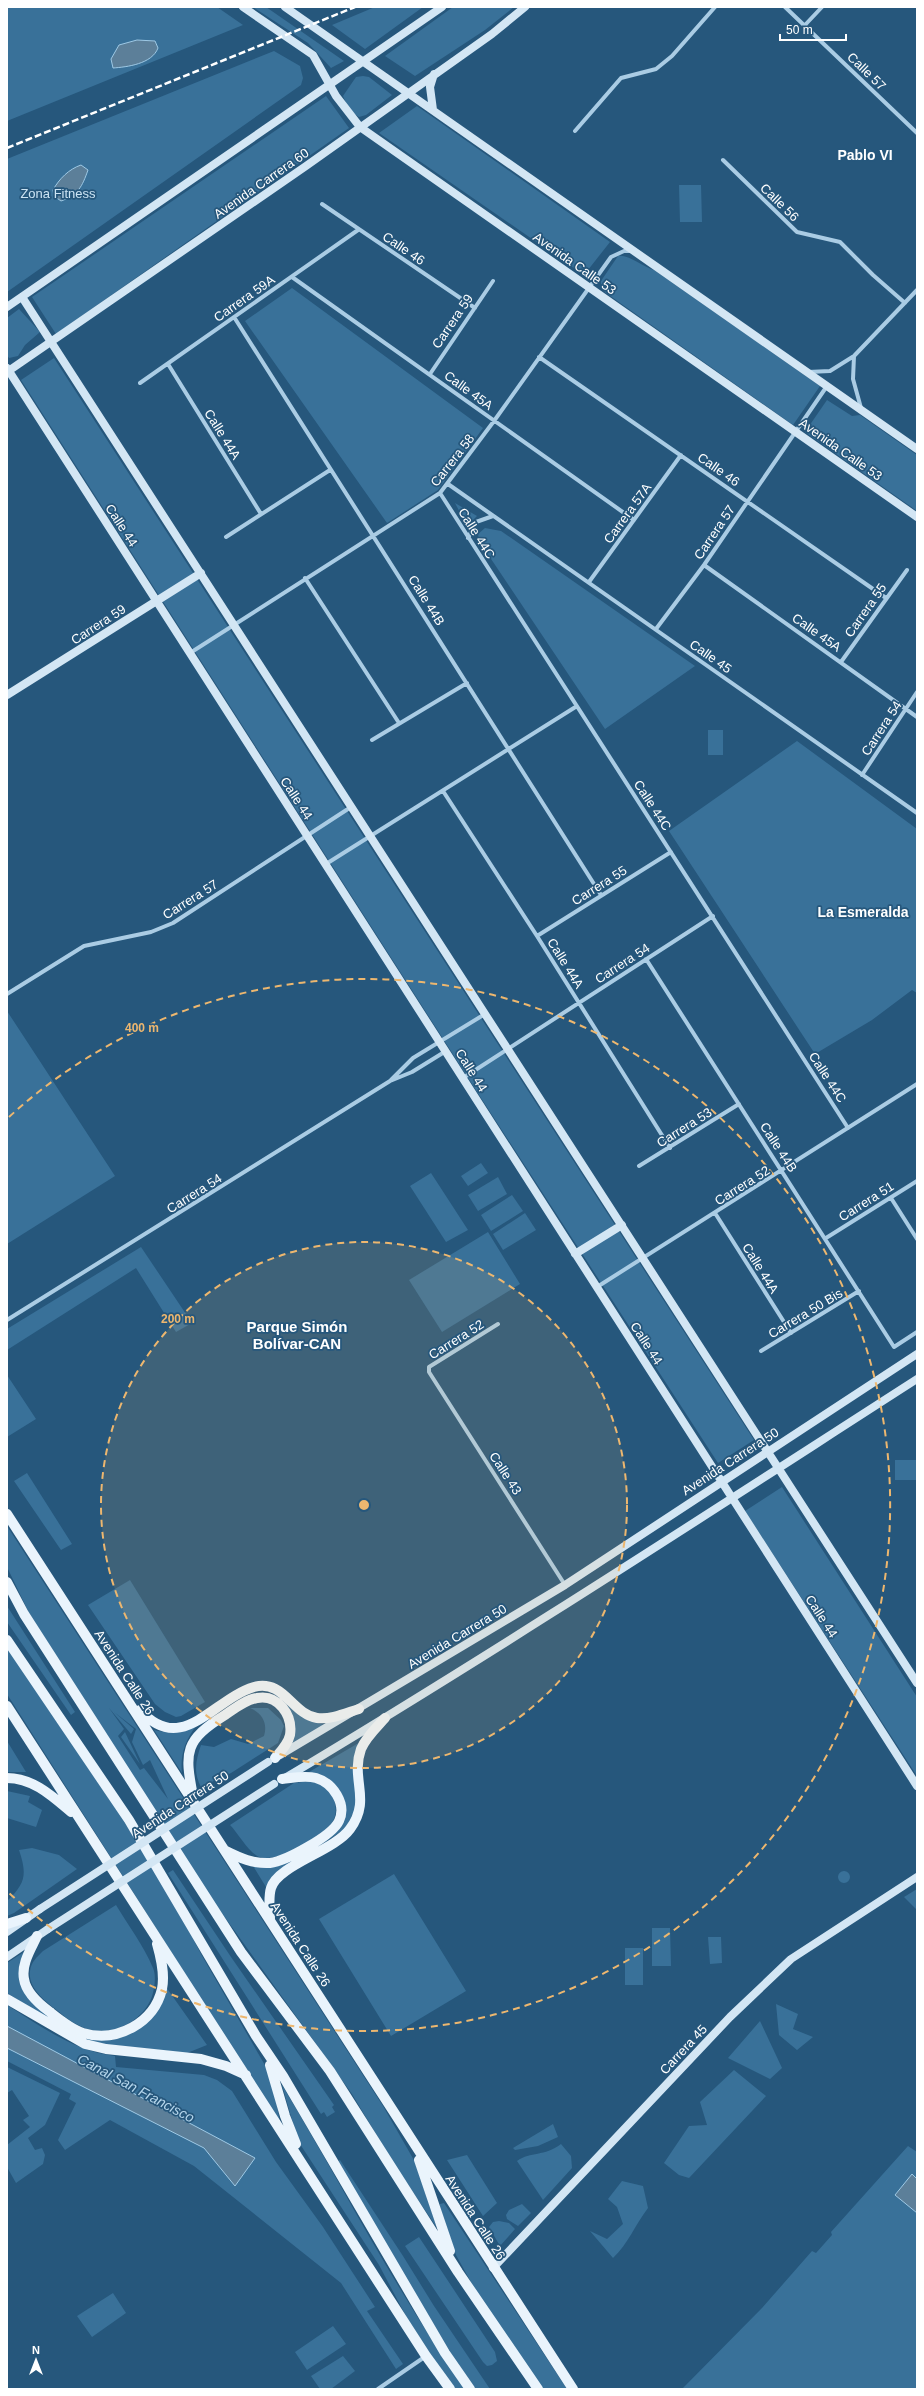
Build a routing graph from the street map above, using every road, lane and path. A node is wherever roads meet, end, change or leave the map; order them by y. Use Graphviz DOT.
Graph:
graph roads {
  1 [pos="243,7"];
  2 [pos="285,7"];
  3 [pos="442,7"];
  4 [pos="525,7"];
  5 [pos="715,7"];
  6 [pos="785,7"];
  7 [pos="822,7"];
  8 [pos="805,26"];
  9 [pos="363,61"];
  10 [pos="434,74"];
  11 [pos="329,84"];
  12 [pos="408,93"];
  13 [pos="433,110"];
  14 [pos="360,127"];
  15 [pos="575,131"];
  16 [pos="917,133"];
  17 [pos="723,160"];
  18 [pos="322,204"];
  19 [pos="358,230"];
  20 [pos="634,251"];
  21 [pos="292,276"];
  22 [pos="493,281"];
  23 [pos="589,287"];
  24 [pos="917,290"];
  25 [pos="22,297"];
  26 [pos="905,302"];
  27 [pos="7,307"];
  28 [pos="475,308"];
  29 [pos="234,317"];
  30 [pos="51,343"];
  31 [pos="854,356"];
  32 [pos="539,357"];
  33 [pos="168,364"];
  34 [pos="8,370"];
  35 [pos="808,372"];
  36 [pos="430,374"];
  37 [pos="140,383"];
  38 [pos="827,386"];
  39 [pos="862,410"];
  40 [pos="494,421"];
  41 [pos="795,432"];
  42 [pos="917,449"];
  43 [pos="681,455"];
  44 [pos="330,470"];
  45 [pos="448,484"];
  46 [pos="440,493"];
  47 [pos="747,501"];
  48 [pos="261,514"];
  49 [pos="493,516"];
  50 [pos="917,517"];
  51 [pos="634,520"];
  52 [pos="375,536"];
  53 [pos="226,537"];
  54 [pos="468,538"];
  55 [pos="704,565"];
  56 [pos="907,570"];
  57 [pos="201,573"];
  58 [pos="306,578"];
  59 [pos="589,582"];
  60 [pos="886,598"];
  61 [pos="157,601"];
  62 [pos="234,626"];
  63 [pos="656,629"];
  64 [pos="190,653"];
  65 [pos="841,662"];
  66 [pos="467,683"];
  67 [pos="917,692"];
  68 [pos="7,695"];
  69 [pos="577,706"];
  70 [pos="906,709"];
  71 [pos="917,717"];
  72 [pos="399,723"];
  73 [pos="372,740"];
  74 [pos="508,749"];
  75 [pos="862,775"];
  76 [pos="443,791"];
  77 [pos="352,807"];
  78 [pos="917,813"];
  79 [pos="307,836"];
  80 [pos="370,836"];
  81 [pos="671,852"];
  82 [pos="326,864"];
  83 [pos="601,895"];
  84 [pos="712,916"];
  85 [pos="537,936"];
  86 [pos="646,959"];
  87 [pos="7,994"];
  88 [pos="579,1003"];
  89 [pos="486,1014"];
  90 [pos="440,1042"];
  91 [pos="508,1048"];
  92 [pos="446,1051"];
  93 [pos="463,1078"];
  94 [pos="390,1081"];
  95 [pos="917,1085"];
  96 [pos="739,1104"];
  97 [pos="848,1128"];
  98 [pos="670,1148"];
  99 [pos="639,1166"];
  100 [pos="782,1171"];
  101 [pos="917,1181"];
  102 [pos="891,1198"];
  103 [pos="715,1213"];
  104 [pos="622,1225"];
  105 [pos="826,1238"];
  106 [pos="917,1239"];
  107 [pos="574,1254"];
  108 [pos="644,1258"];
  109 [pos="596,1287"];
  110 [pos="859,1292"];
  111 [pos="7,1320"];
  112 [pos="498,1324"];
  113 [pos="917,1332"];
  114 [pos="791,1333"];
  115 [pos="761,1351"];
  116 [pos="917,1354"];
  117 [pos="429,1372"];
  118 [pos="917,1379"];
  119 [pos="768,1451"];
  120 [pos="779,1468"];
  121 [pos="721,1481"];
  122 [pos="733,1499"];
  123 [pos="7,1514"];
  124 [pos="7,1582"];
  125 [pos="565,1585"];
  126 [pos="7,1640"];
  127 [pos="917,1683"];
  128 [pos="119,1686"];
  129 [pos="7,1706"];
  130 [pos="359,1709"];
  131 [pos="385,1718"];
  132 [pos="272,1760"];
  133 [pos="7,1778"];
  134 [pos="278,1782"];
  135 [pos="917,1786"];
  136 [pos="194,1802"];
  137 [pos="78,1818"];
  138 [pos="225,1850"];
  139 [pos="917,1877"];
  140 [pos="26,1918"];
  141 [pos="270,1921"];
  142 [pos="7,1924"];
  143 [pos="7,1932"];
  144 [pos="154,1934"];
  145 [pos="37,1936"];
  146 [pos="7,1957"];
  147 [pos="7,1999"];
  148 [pos="256,2036"];
  149 [pos="246,2075"];
  150 [pos="414,2146"];
  151 [pos="313,2178"];
  152 [pos="493,2268"];
  153 [pos="458,2272"];
  154 [pos="426,2356"];
  155 [pos="378,2389"];
  156 [pos="450,2389"];
  157 [pos="470,2389"];
  158 [pos="538,2389"];
  159 [pos="573,2389"];
  1 -- 11 [label="main road, Avenida Calle 53"];
  2 -- 9 [label="main road"];
  3 -- 9 [label="main road"];
  4 -- 10 [label="main road, Avenida Carrera 60"];
  5 -- 15 [label="street"];
  6 -- 8 [label="street, Calle 57"];
  7 -- 8 [label="street"];
  8 -- 16 [label="street, Calle 57"];
  9 -- 11 [label="main road"];
  9 -- 12 [label="main road"];
  10 -- 12 [label="main road, Avenida Carrera 60"];
  10 -- 13 [label="main road"];
  11 -- 14 [label="main road, Avenida Calle 53"];
  11 -- 25 [label="main road"];
  12 -- 13 [label="main road"];
  12 -- 14 [label="main road, Avenida Carrera 60"];
  13 -- 20 [label="main road"];
  14 -- 23 [label="main road, Avenida Calle 53"];
  14 -- 30 [label="main road, Avenida Carrera 60"];
  17 -- 26 [label="street, Calle 56"];
  18 -- 19 [label="street, Calle 46"];
  19 -- 21 [label="street, Carrera 59A"];
  19 -- 28 [label="street, Calle 46"];
  20 -- 23 [label="street, Carrera 58"];
  20 -- 35 [label="main road"];
  21 -- 29 [label="street, Carrera 59A"];
  21 -- 36 [label="street, Calle 45A"];
  22 -- 28 [label="street, Carrera 59"];
  23 -- 32 [label="street, Carrera 58"];
  23 -- 41 [label="main road, Avenida Calle 53"];
  24 -- 26 [label="street"];
  25 -- 27 [label="main road"];
  25 -- 30 [label="main road"];
  26 -- 31 [label="street"];
  28 -- 36 [label="street, Carrera 59"];
  29 -- 33 [label="street, Carrera 59A"];
  29 -- 44 [label="street, Calle 44B"];
  30 -- 34 [label="main road, Avenida Carrera 60"];
  30 -- 57 [label="main road"];
  31 -- 35 [label="street"];
  31 -- 39 [label="street"];
  32 -- 40 [label="street, Carrera 58"];
  32 -- 43 [label="street, Calle 46"];
  33 -- 37 [label="street, Carrera 59A"];
  33 -- 48 [label="street, Calle 44A"];
  34 -- 61 [label="main road, Calle 44"];
  35 -- 38 [label="main road"];
  36 -- 40 [label="street, Calle 45A"];
  38 -- 39 [label="main road"];
  38 -- 41 [label="street, Carrera 57"];
  39 -- 42 [label="main road"];
  40 -- 45 [label="street, Carrera 58"];
  40 -- 51 [label="street, Calle 45A"];
  41 -- 47 [label="street, Carrera 57"];
  41 -- 50 [label="main road, Avenida Calle 53"];
  43 -- 47 [label="street, Calle 46"];
  43 -- 51 [label="street, Carrera 57A"];
  44 -- 48 [label="street"];
  44 -- 52 [label="street, Calle 44B"];
  45 -- 46 [label="street, Carrera 58"];
  45 -- 49 [label="street, Calle 45"];
  46 -- 52 [label="street, Carrera 58"];
  46 -- 54 [label="street, Calle 44C"];
  47 -- 55 [label="street, Carrera 57"];
  47 -- 60 [label="street, Calle 46"];
  48 -- 53 [label="street"];
  49 -- 54 [label="street"];
  49 -- 59 [label="street, Calle 45"];
  51 -- 59 [label="street, Carrera 57A"];
  52 -- 58 [label="street, Carrera 58"];
  52 -- 66 [label="street, Calle 44B"];
  54 -- 69 [label="street, Calle 44C"];
  55 -- 63 [label="street, Carrera 57"];
  55 -- 65 [label="street, Calle 45A"];
  56 -- 60 [label="street, Carrera 55"];
  57 -- 61 [label="main road, Carrera 59"];
  57 -- 62 [label="main road"];
  58 -- 62 [label="street, Carrera 58"];
  58 -- 72 [label="street"];
  59 -- 63 [label="street, Calle 45"];
  60 -- 65 [label="street, Carrera 55"];
  61 -- 64 [label="main road, Calle 44"];
  61 -- 68 [label="main road, Carrera 59"];
  62 -- 64 [label="street, Carrera 58"];
  62 -- 77 [label="main road"];
  63 -- 75 [label="street, Calle 45"];
  64 -- 79 [label="main road, Calle 44"];
  65 -- 70 [label="street, Calle 45A"];
  66 -- 72 [label="street"];
  66 -- 74 [label="street, Calle 44B"];
  67 -- 70 [label="street, Carrera 54"];
  69 -- 74 [label="street"];
  69 -- 81 [label="street, Calle 44C"];
  70 -- 71 [label="street, Calle 45A"];
  70 -- 75 [label="street, Carrera 54"];
  72 -- 73 [label="street"];
  74 -- 76 [label="street"];
  74 -- 83 [label="street, Calle 44B"];
  75 -- 78 [label="street, Calle 45"];
  76 -- 80 [label="street"];
  76 -- 85 [label="street, Calle 44A"];
  77 -- 79 [label="street, Carrera 57"];
  77 -- 80 [label="main road"];
  79 -- 82 [label="main road, Calle 44"];
  79 -- 87 [label="street, Carrera 57"];
  80 -- 82 [label="street"];
  80 -- 89 [label="main road"];
  81 -- 83 [label="street, Carrera 55"];
  81 -- 84 [label="street, Calle 44C"];
  82 -- 90 [label="main road, Calle 44"];
  83 -- 85 [label="street, Carrera 55"];
  84 -- 86 [label="street, Carrera 54"];
  84 -- 97 [label="street, Calle 44C"];
  85 -- 88 [label="street, Calle 44A"];
  86 -- 88 [label="street, Carrera 54"];
  86 -- 96 [label="street, Calle 44B"];
  88 -- 91 [label="street, Carrera 54"];
  88 -- 98 [label="street, Calle 44A"];
  89 -- 90 [label="street, Carrera 54"];
  89 -- 91 [label="main road"];
  90 -- 92 [label="main road, Calle 44"];
  90 -- 94 [label="street, Carrera 54"];
  91 -- 93 [label="street, Carrera 54"];
  91 -- 104 [label="main road"];
  92 -- 93 [label="main road, Calle 44"];
  92 -- 94 [label="street, Carrera 54"];
  93 -- 107 [label="main road, Calle 44"];
  94 -- 111 [label="street, Carrera 54"];
  95 -- 97 [label="street, Carrera 52"];
  96 -- 98 [label="street, Carrera 53"];
  96 -- 100 [label="street, Calle 44B"];
  97 -- 100 [label="street, Carrera 52"];
  98 -- 99 [label="street, Carrera 53"];
  100 -- 103 [label="street, Carrera 52"];
  100 -- 105 [label="street, Calle 44B"];
  101 -- 102 [label="street, Carrera 51"];
  102 -- 105 [label="street, Carrera 51"];
  102 -- 106 [label="street"];
  103 -- 108 [label="street, Carrera 52"];
  103 -- 114 [label="street, Calle 44A"];
  104 -- 107 [label="main road"];
  104 -- 108 [label="main road"];
  105 -- 110 [label="street, Calle 44B"];
  107 -- 109 [label="main road, Calle 44"];
  108 -- 109 [label="street, Carrera 52"];
  108 -- 119 [label="main road"];
  109 -- 121 [label="main road, Calle 44"];
  110 -- 113 [label="street, Calle 44B"];
  110 -- 114 [label="street, Carrera 50 Bis"];
  112 -- 117 [label="street, Carrera 52"];
  114 -- 115 [label="street, Carrera 50 Bis"];
  116 -- 119 [label="main road, Avenida Carrera 50"];
  117 -- 125 [label="street, Calle 43"];
  118 -- 120 [label="main road"];
  119 -- 120 [label="main road"];
  119 -- 121 [label="main road, Avenida Carrera 50"];
  120 -- 122 [label="main road"];
  120 -- 127 [label="main road"];
  121 -- 122 [label="main road, Calle 44"];
  121 -- 125 [label="main road, Avenida Carrera 50"];
  122 -- 131 [label="main road"];
  122 -- 135 [label="main road, Calle 44"];
  123 -- 128 [label="main road, Avenida Calle 26"];
  124 -- 153 [label="main road"];
  125 -- 130 [label="main road, Avenida Carrera 50"];
  126 -- 148 [label="main road"];
  128 -- 130 [label="main road"];
  128 -- 136 [label="main road, Avenida Calle 26"];
  129 -- 137 [label="main road"];
  130 -- 132 [label="main road, Avenida Carrera 50"];
  131 -- 134 [label="main road"];
  131 -- 141 [label="main road"];
  132 -- 136 [label="main road"];
  132 -- 140 [label="main road, Avenida Carrera 50, bridge"];
  133 -- 137 [label="main road"];
  134 -- 138 [label="main road"];
  134 -- 145 [label="main road, bridge"];
  136 -- 138 [label="main road, Avenida Calle 26"];
  137 -- 144 [label="main road"];
  138 -- 141 [label="main road, Avenida Calle 26"];
  139 -- 152 [label="main road, Carrera 45"];
  140 -- 142 [label="main road"];
  140 -- 143 [label="main road, Avenida Carrera 50"];
  141 -- 150 [label="main road, Avenida Calle 26"];
  144 -- 145 [label="main road"];
  144 -- 149 [label="main road"];
  145 -- 146 [label="main road"];
  147 -- 149 [label="main road"];
  148 -- 151 [label="main road"];
  148 -- 157 [label="main road"];
  149 -- 151 [label="main road"];
  150 -- 152 [label="main road, Avenida Calle 26"];
  150 -- 153 [label="main road"];
  151 -- 154 [label="main road"];
  152 -- 159 [label="main road, Avenida Calle 26"];
  153 -- 158 [label="main road"];
  154 -- 155 [label="street"];
  154 -- 156 [label="main road"];
}
